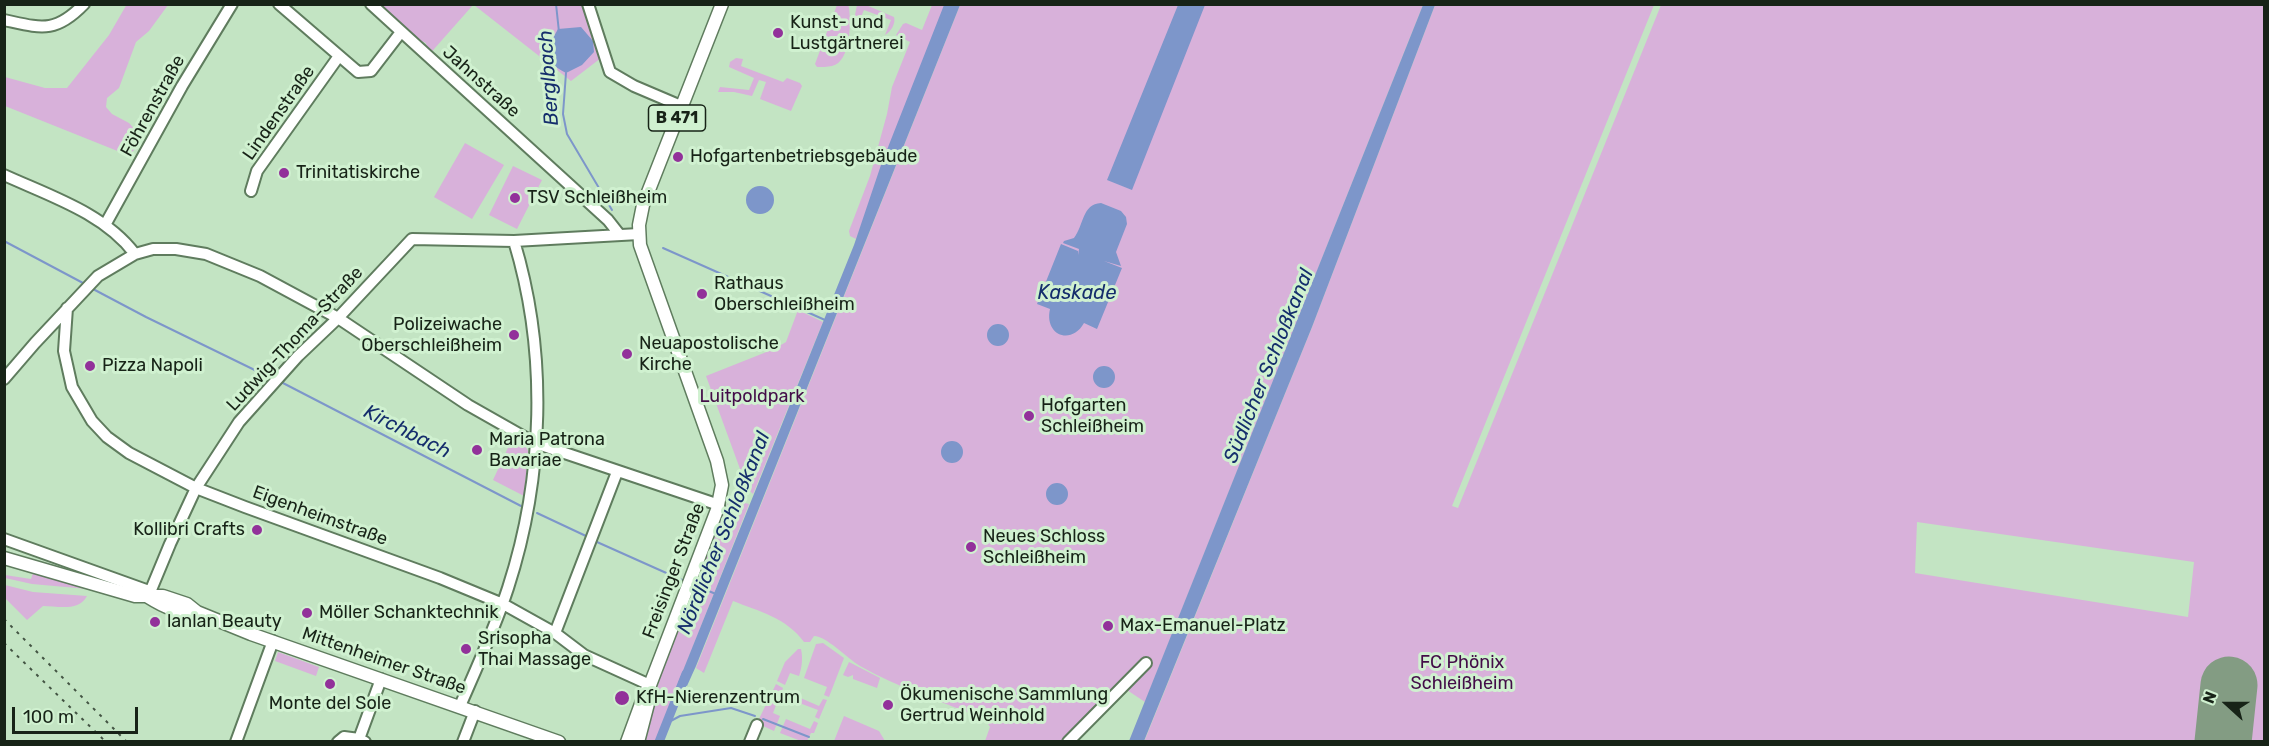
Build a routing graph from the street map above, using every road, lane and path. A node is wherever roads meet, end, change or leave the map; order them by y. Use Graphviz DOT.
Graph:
graph roads {
  1 [pos="84,4"];
  2 [pos="232,4"];
  3 [pos="279,4"];
  4 [pos="371,4"];
  5 [pos="588,4"];
  6 [pos="722,4"];
  7 [pos="4,20"];
  8 [pos="401,32"];
  9 [pos="339,56"];
  10 [pos="681,106"];
  11 [pos="4,175"];
  12 [pos="251,191"];
  13 [pos="105,225"];
  14 [pos="619,234"];
  15 [pos="639,234"];
  16 [pos="514,241"];
  17 [pos="135,254"];
  18 [pos="67,308"];
  19 [pos="338,318"];
  20 [pos="4,379"];
  21 [pos="535,443"];
  22 [pos="617,472"];
  23 [pos="196,488"];
  24 [pos="719,505"];
  25 [pos="4,538"];
  26 [pos="4,558"];
  27 [pos="149,594"];
  28 [pos="503,603"];
  29 [pos="555,633"];
  30 [pos="273,641"];
  31 [pos="1146,663"];
  32 [pos="381,679"];
  33 [pos="650,684"];
  34 [pos="460,706"];
  35 [pos="475,711"];
  36 [pos="757,725"];
  37 [pos="362,740"];
  38 [pos="236,741"];
  39 [pos="338,741"];
  40 [pos="463,741"];
  41 [pos="559,741"];
  42 [pos="627,741"];
  43 [pos="638,741"];
  44 [pos="750,741"];
  45 [pos="1068,741"];
  1 -- 7 [label="street"];
  2 -- 13 [label="street, Föhrenstraße"];
  3 -- 9 [label="street, Lindenstraße"];
  4 -- 8 [label="street, Jahnstraße"];
  5 -- 10 [label="street"];
  6 -- 10 [label="main road, Freisinger Straße / B 471"];
  8 -- 9 [label="street, Lindenstraße"];
  8 -- 14 [label="street, Jahnstraße"];
  9 -- 12 [label="street, Lindenstraße"];
  10 -- 15 [label="main road, Freisinger Straße / B 471"];
  11 -- 13 [label="street"];
  13 -- 17 [label="street"];
  14 -- 15 [label="street"];
  14 -- 16 [label="street"];
  15 -- 24 [label="main road, Freisinger Straße / B 471"];
  16 -- 19 [label="street, Ludwig-Thoma-Straße"];
  16 -- 21 [label="street"];
  17 -- 18 [label="street"];
  17 -- 19 [label="street"];
  18 -- 20 [label="street"];
  18 -- 23 [label="street, Eigenheimstraße"];
  19 -- 21 [label="street"];
  19 -- 23 [label="street, Ludwig-Thoma-Straße"];
  21 -- 22 [label="street"];
  21 -- 28 [label="street"];
  22 -- 24 [label="street"];
  22 -- 29 [label="street"];
  23 -- 27 [label="street, Ludwig-Thoma-Straße"];
  23 -- 28 [label="street, Eigenheimstraße"];
  24 -- 33 [label="main road, Freisinger Straße / B 471"];
  25 -- 27 [label="street, Mittenheimer Straße"];
  26 -- 27 [label="main road, Mittenheimer Straße"];
  27 -- 30 [label="main road, Mittenheimer Straße"];
  28 -- 29 [label="street, Eigenheimstraße"];
  28 -- 34 [label="street"];
  29 -- 33 [label="street, Eigenheimstraße"];
  30 -- 32 [label="main road, Mittenheimer Straße"];
  30 -- 38 [label="street"];
  31 -- 45 [label="street"];
  32 -- 34 [label="main road, Mittenheimer Straße"];
  32 -- 37 [label="street"];
  33 -- 42 [label="main road, Freisinger Straße / B 471"];
  33 -- 43 [label="main road"];
  34 -- 35 [label="main road, Mittenheimer Straße"];
  35 -- 40 [label="street"];
  35 -- 41 [label="main road, Mittenheimer Straße"];
  36 -- 44 [label="street"];
  37 -- 39 [label="street"];
}
